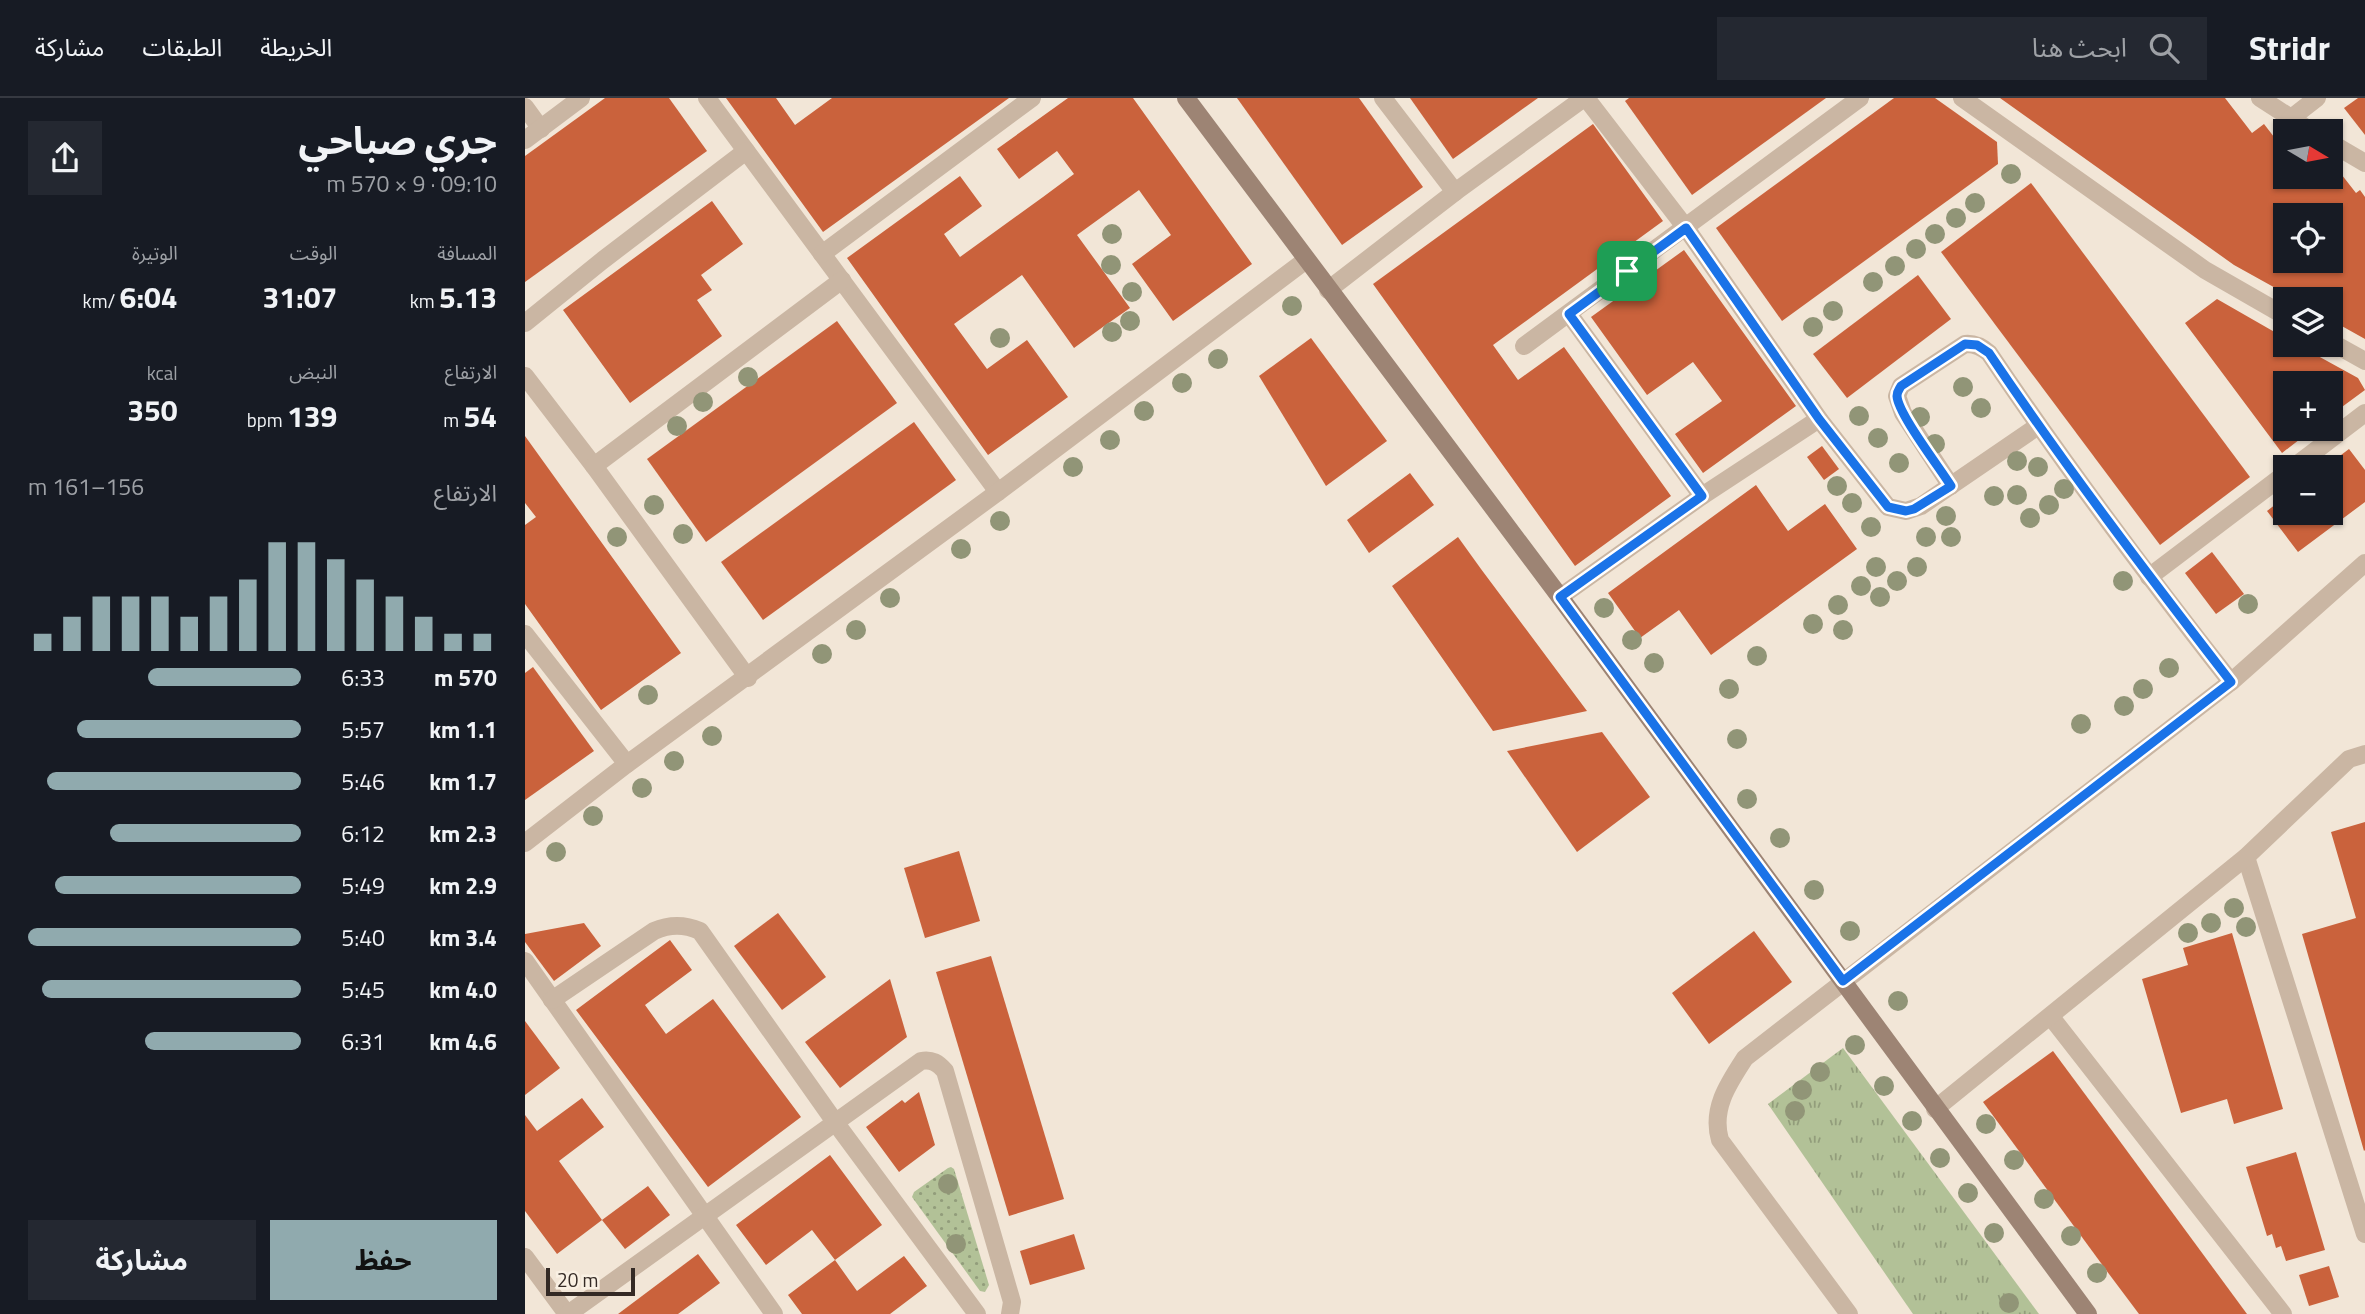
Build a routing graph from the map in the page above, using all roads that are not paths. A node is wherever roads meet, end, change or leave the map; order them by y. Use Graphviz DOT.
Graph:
graph roads {
  1 [pos="581,98"];
  2 [pos="707,98"];
  3 [pos="1033,98"];
  4 [pos="1187,98"];
  5 [pos="1383,98"];
  6 [pos="1585,98"];
  7 [pos="1860,98"];
  8 [pos="1962,98"];
  9 [pos="2260,98"];
  10 [pos="2317,98"];
  11 [pos="525,107"];
  12 [pos="2290,119"];
  13 [pos="541,129"];
  14 [pos="525,140"];
  15 [pos="2343,150"];
  16 [pos="746,151"];
  17 [pos="2365,163"];
  18 [pos="1455,192"];
  19 [pos="1686,228"];
  20 [pos="822,254"];
  21 [pos="1306,260"];
  22 [pos="842,280"];
  23 [pos="1328,290"];
  24 [pos="2273,309"];
  25 [pos="1569,314"];
  26 [pos="525,323"];
  27 [pos="1524,346"];
  28 [pos="2343,349"];
  29 [pos="2365,361"];
  30 [pos="525,376"];
  31 [pos="2365,413"];
  32 [pos="1819,419"];
  33 [pos="2038,426"];
  34 [pos="2310,455"];
  35 [pos="594,466"];
  36 [pos="2273,483"];
  37 [pos="1951,486"];
  38 [pos="998,492"];
  39 [pos="1702,496"];
  40 [pos="2365,563"];
  41 [pos="2149,577"];
  42 [pos="1560,597"];
  43 [pos="525,634"];
  44 [pos="532,659"];
  45 [pos="748,678"];
  46 [pos="2231,682"];
  47 [pos="2365,754"];
  48 [pos="628,764"];
  49 [pos="525,843"];
  50 [pos="2246,857"];
  51 [pos="525,961"];
  52 [pos="1843,981"];
  53 [pos="552,1000"];
  54 [pos="2051,1017"];
  55 [pos="1935,1109"];
  56 [pos="835,1122"];
  57 [pos="703,1216"];
  58 [pos="2365,1234"];
  59 [pos="525,1257"];
  60 [pos="568,1314"];
  61 [pos="774,1314"];
  62 [pos="977,1314"];
  63 [pos="1010,1314"];
  64 [pos="1849,1314"];
  65 [pos="2088,1314"];
  66 [pos="2283,1314"];
  1 -- 13 [label="street"];
  2 -- 16 [label="street"];
  3 -- 20 [label="street"];
  4 -- 21 [label="street"];
  5 -- 18 [label="street"];
  6 -- 18 [label="street"];
  6 -- 19 [label="street"];
  7 -- 19 [label="street"];
  8 -- 24 [label="street"];
  9 -- 12 [label="street"];
  10 -- 12 [label="street"];
  11 -- 13 [label="street"];
  13 -- 14 [label="street"];
  15 -- 17 [label="street"];
  16 -- 20 [label="street"];
  16 -- 26 [label="street"];
  18 -- 23 [label="street"];
  19 -- 25 [label="street"];
  19 -- 32 [label="street"];
  20 -- 22 [label="street"];
  21 -- 23 [label="street"];
  21 -- 38 [label="street"];
  22 -- 35 [label="street"];
  22 -- 38 [label="street"];
  23 -- 42 [label="street"];
  25 -- 27 [label="street"];
  25 -- 39 [label="street"];
  28 -- 29 [label="street"];
  30 -- 35 [label="street"];
  31 -- 34 [label="street"];
  32 -- 37 [label="street"];
  32 -- 39 [label="street"];
  33 -- 37 [label="street"];
  33 -- 37 [label="street"];
  33 -- 41 [label="street"];
  35 -- 45 [label="street"];
  36 -- 41 [label="street"];
  38 -- 45 [label="street"];
  39 -- 42 [label="street"];
  40 -- 46 [label="street"];
  41 -- 46 [label="street"];
  42 -- 52 [label="street"];
  43 -- 44 [label="street"];
  44 -- 48 [label="street"];
  45 -- 48 [label="street"];
  46 -- 52 [label="street"];
  47 -- 50 [label="street"];
  48 -- 49 [label="street"];
  50 -- 54 [label="street"];
  50 -- 58 [label="street"];
  51 -- 53 [label="street"];
  52 -- 55 [label="street"];
  52 -- 64 [label="street"];
  53 -- 56 [label="street"];
  53 -- 57 [label="street"];
  54 -- 55 [label="street"];
  54 -- 66 [label="street"];
  55 -- 65 [label="street"];
  56 -- 57 [label="street"];
  56 -- 62 [label="street"];
  56 -- 63 [label="street"];
  57 -- 60 [label="street"];
  57 -- 61 [label="street"];
  59 -- 60 [label="street"];
}
